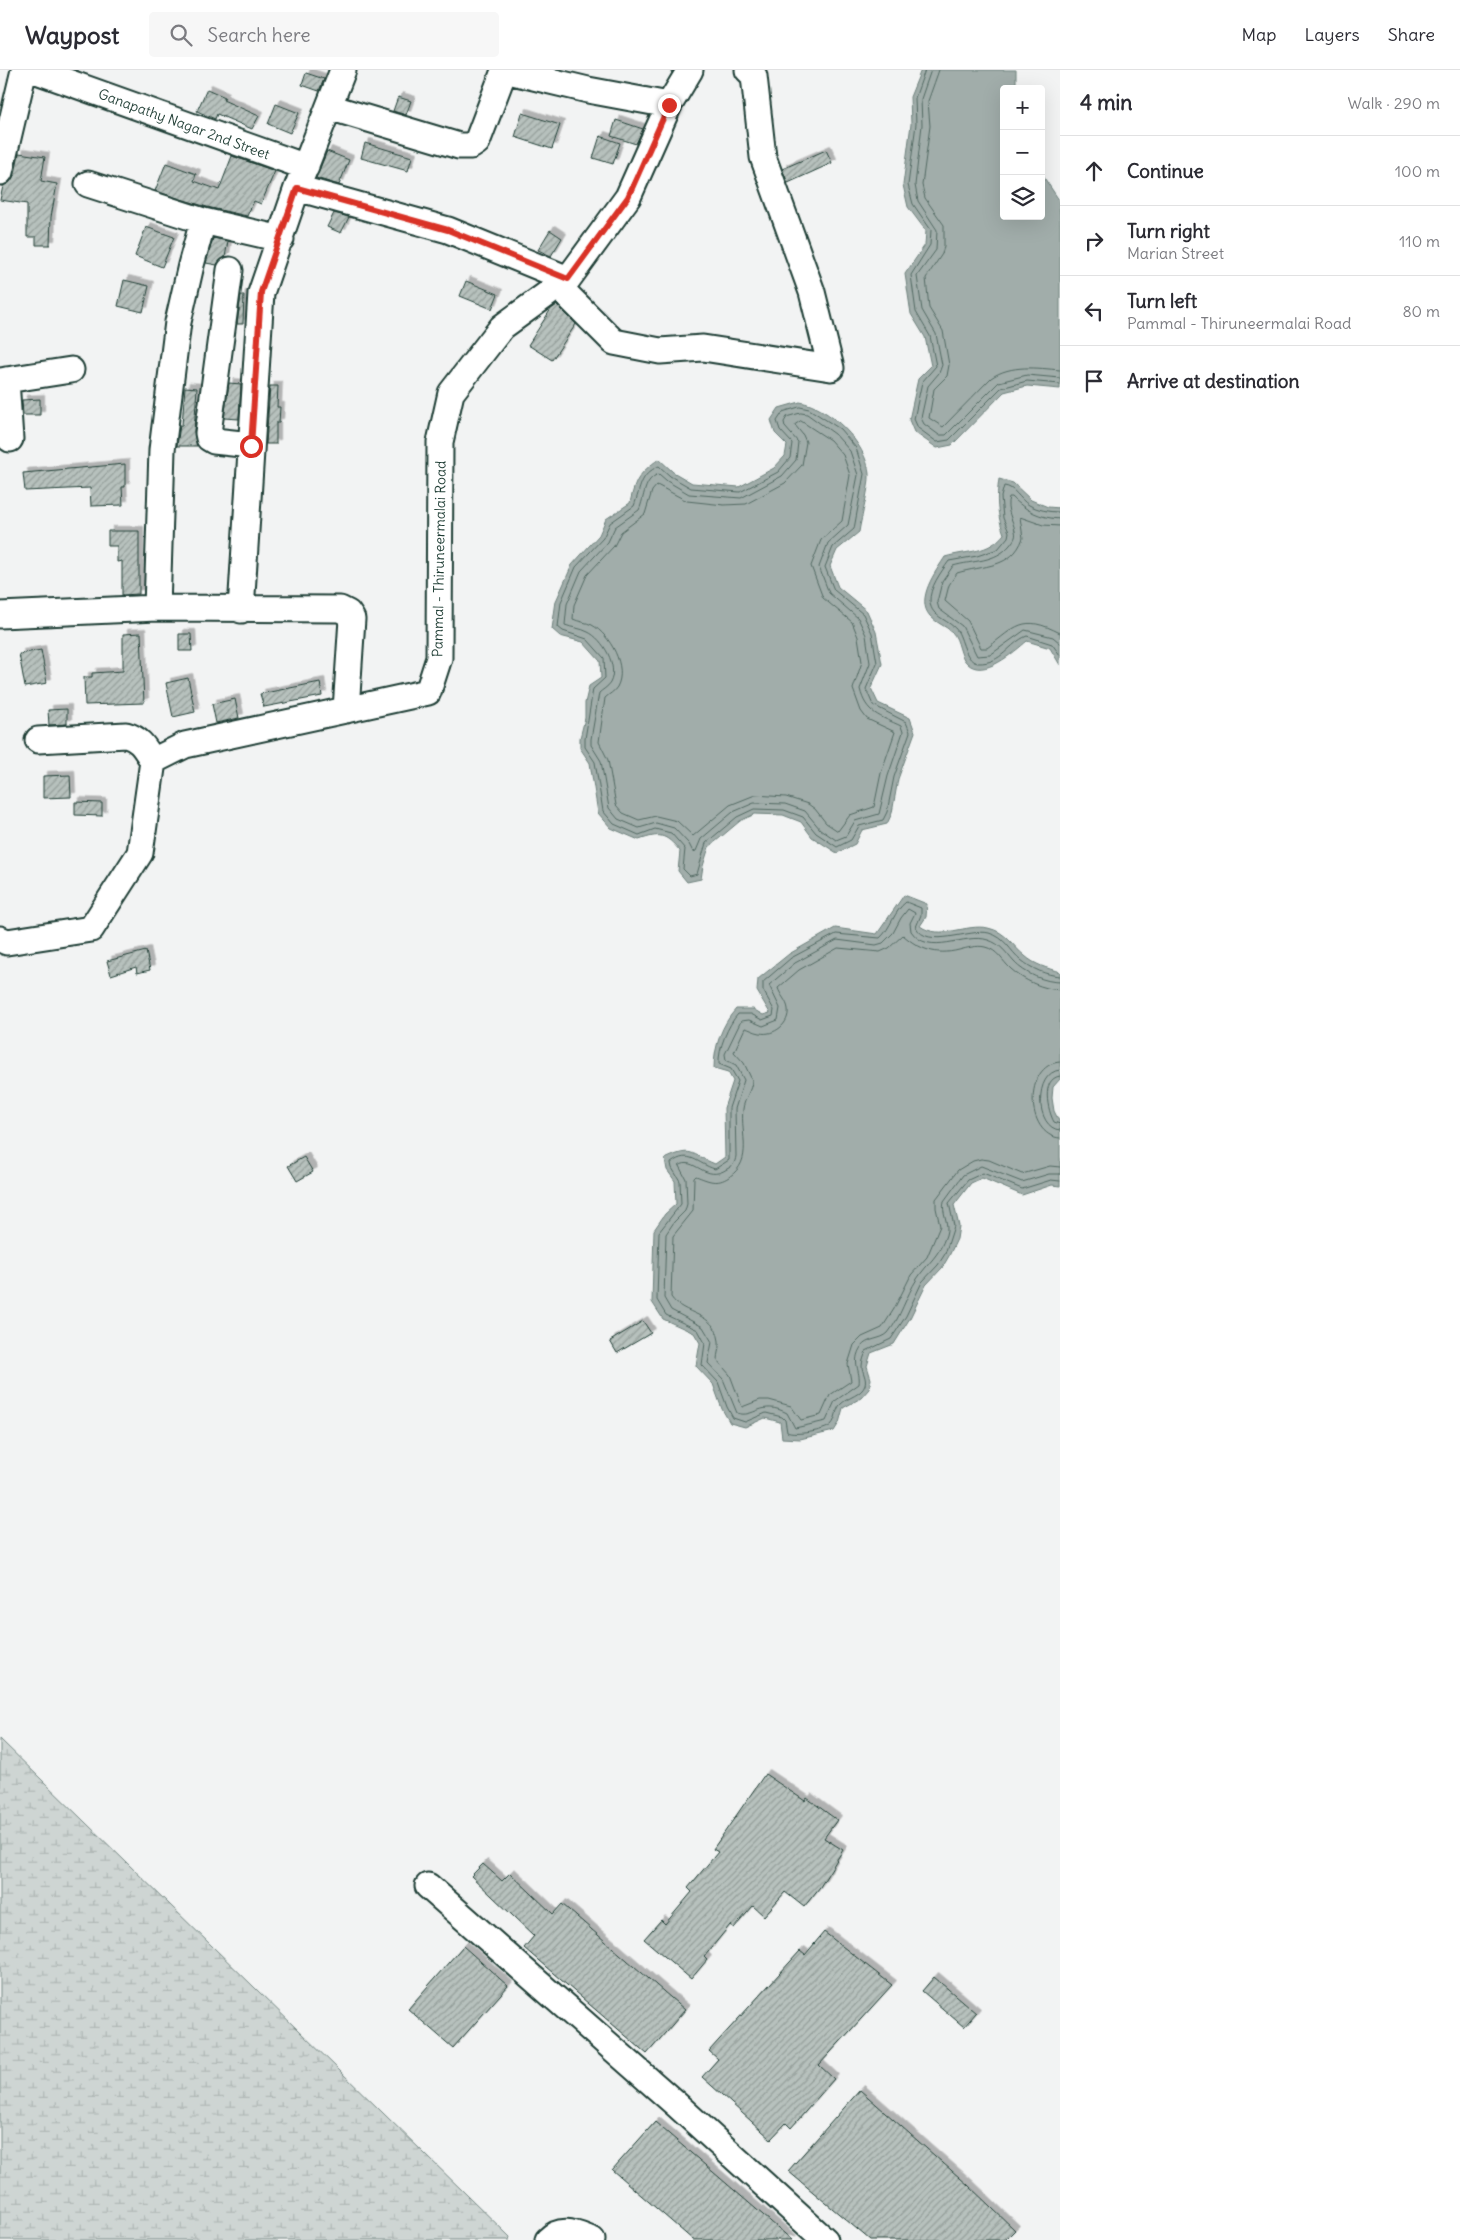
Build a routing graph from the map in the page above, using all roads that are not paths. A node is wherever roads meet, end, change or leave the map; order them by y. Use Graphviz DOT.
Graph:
graph roads {
  1 [pos="24,70"];
  2 [pos="34,70"];
  3 [pos="343,70"];
  4 [pos="504,70"];
  5 [pos="690,70"];
  6 [pos="748,70"];
  7 [pos="669,105"];
  8 [pos="329,107"];
  9 [pos="5,132"];
  10 [pos="0,172"];
  11 [pos="302,178"];
  12 [pos="88,184"];
  13 [pos="203,221"];
  14 [pos="281,239"];
  15 [pos="191,265"];
  16 [pos="230,270"];
  17 [pos="266,276"];
  18 [pos="563,283"];
  19 [pos="71,370"];
  20 [pos="3,380"];
  21 [pos="10,439"];
  22 [pos="251,446"];
  23 [pos="158,608"];
  24 [pos="241,610"];
  25 [pos="0,615"];
  26 [pos="346,710"];
  27 [pos="38,740"];
  28 [pos="152,761"];
  29 [pos="0,939"];
  30 [pos="428,1886"];
  31 [pos="548,2240"];
  32 [pos="592,2240"];
  33 [pos="825,2240"];
  1 -- 9 [label="street"];
  2 -- 11 [label="street, Ganapathy Nagar 2nd Street"];
  3 -- 8 [label="street"];
  4 -- 7 [label="street"];
  4 -- 8 [label="street"];
  5 -- 7 [label="street, Pammal - Thiruneermalai Road"];
  6 -- 18 [label="street"];
  7 -- 18 [label="street, Pammal - Thiruneermalai Road"];
  8 -- 11 [label="street"];
  9 -- 10 [label="street"];
  11 -- 14 [label="street"];
  11 -- 18 [label="street, Ganapathy Nagar 2nd Street"];
  12 -- 13 [label="street"];
  13 -- 14 [label="street"];
  13 -- 15 [label="street"];
  14 -- 17 [label="street"];
  15 -- 16 [label="street"];
  15 -- 23 [label="street"];
  16 -- 17 [label="street"];
  16 -- 22 [label="street"];
  17 -- 22 [label="street"];
  18 -- 26 [label="street, Pammal - Thiruneermalai Road"];
  19 -- 20 [label="street"];
  20 -- 21 [label="street"];
  22 -- 24 [label="street"];
  23 -- 24 [label="street"];
  23 -- 25 [label="street"];
  24 -- 26 [label="street"];
  26 -- 28 [label="street, Pammal - Thiruneermalai Road"];
  27 -- 28 [label="street"];
  28 -- 29 [label="street"];
  30 -- 33 [label="street"];
  31 -- 32 [label="street"];
}
